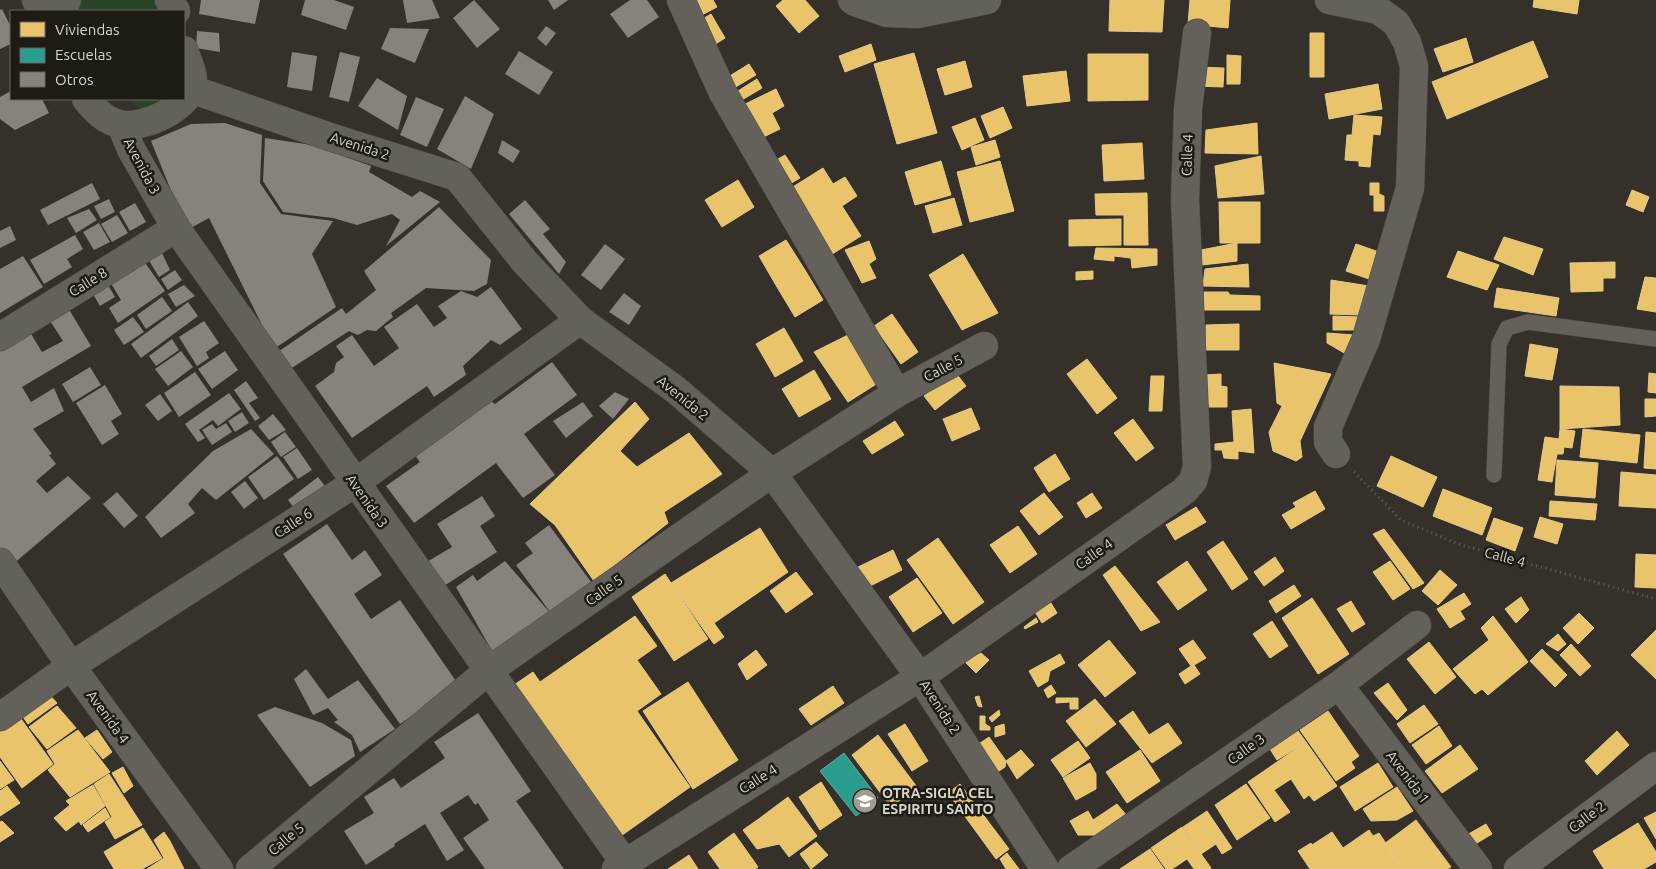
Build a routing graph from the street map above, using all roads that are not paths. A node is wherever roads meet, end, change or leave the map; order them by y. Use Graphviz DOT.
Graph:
graph roads {
  1 [pos="681,0"];
  2 [pos="852,0"];
  3 [pos="1329,0"];
  4 [pos="971,2"];
  5 [pos="1196,33"];
  6 [pos="185,53"];
  7 [pos="191,89"];
  8 [pos="185,98"];
  9 [pos="87,100"];
  10 [pos="183,100"];
  11 [pos="121,125"];
  12 [pos="176,228"];
  13 [pos="580,320"];
  14 [pos="0,337"];
  15 [pos="1656,339"];
  16 [pos="984,346"];
  17 [pos="897,393"];
  18 [pos="1336,454"];
  19 [pos="772,473"];
  20 [pos="1494,475"];
  21 [pos="355,483"];
  22 [pos="0,562"];
  23 [pos="1417,624"];
  24 [pos="71,666"];
  25 [pos="488,671"];
  26 [pos="920,677"];
  27 [pos="1339,685"];
  28 [pos="0,717"];
  29 [pos="1656,766"];
  30 [pos="623,867"];
  31 [pos="220,869"];
  32 [pos="250,869"];
  33 [pos="1045,869"];
  34 [pos="1071,869"];
  35 [pos="1478,869"];
  36 [pos="1518,869"];
  1 -- 17 [label="street"];
  2 -- 4 [label="street"];
  3 -- 18 [label="street"];
  5 -- 26 [label="street, Calle 4"];
  6 -- 7 [label="street"];
  7 -- 8 [label="street"];
  7 -- 13 [label="street, Avenida 2"];
  9 -- 11 [label="street"];
  10 -- 11 [label="street"];
  11 -- 12 [label="street, Avenida 3"];
  12 -- 14 [label="street, Calle 8"];
  12 -- 21 [label="street, Avenida 3"];
  13 -- 19 [label="street, Avenida 2"];
  13 -- 21 [label="street, Calle 6"];
  15 -- 20 [label="lane"];
  16 -- 17 [label="street, Calle 5"];
  17 -- 19 [label="street, Calle 5"];
  19 -- 25 [label="street, Calle 5"];
  19 -- 26 [label="street, Avenida 2"];
  21 -- 24 [label="street, Calle 6"];
  21 -- 25 [label="street, Avenida 3"];
  22 -- 24 [label="street, Avenida 4"];
  23 -- 27 [label="street, Calle 3"];
  24 -- 28 [label="street, Calle 6"];
  24 -- 31 [label="street, Avenida 4"];
  25 -- 30 [label="street, Avenida 3"];
  25 -- 32 [label="street, Calle 5"];
  26 -- 30 [label="street, Calle 4"];
  26 -- 33 [label="street, Avenida 2"];
  27 -- 34 [label="street, Calle 3"];
  27 -- 35 [label="street, Avenida 1"];
  29 -- 36 [label="main road, Calle 2"];
}
